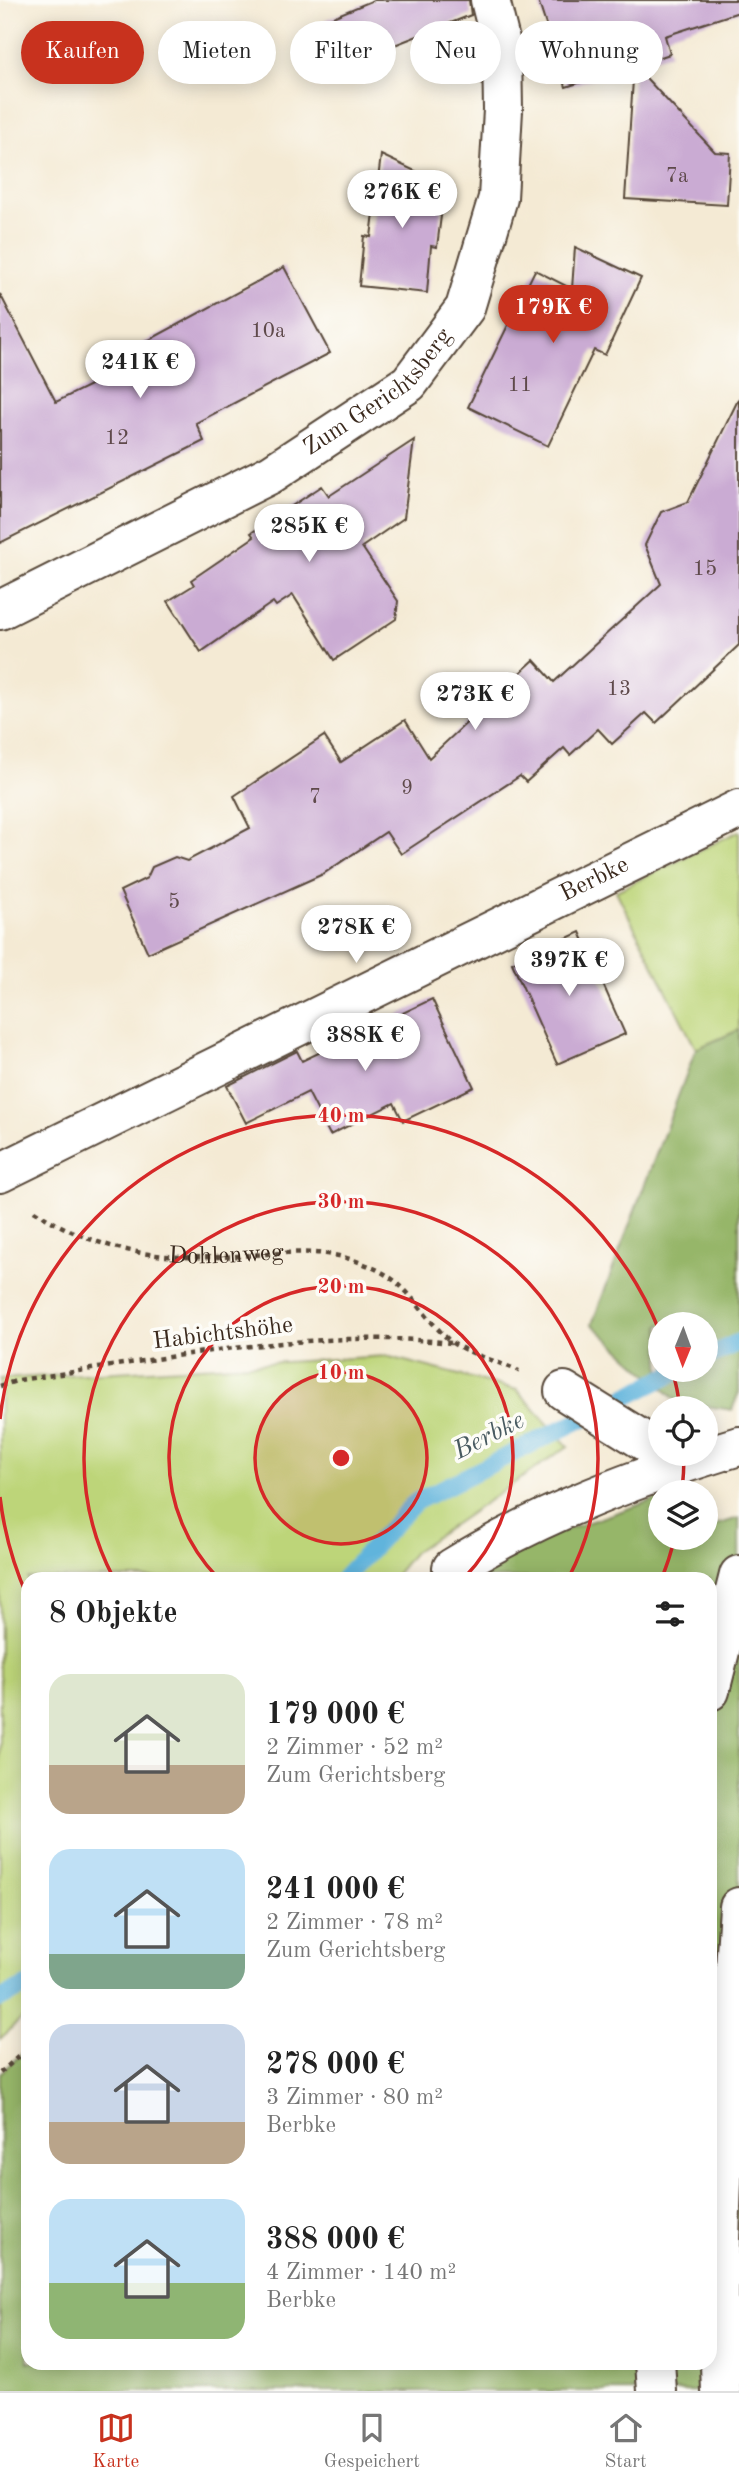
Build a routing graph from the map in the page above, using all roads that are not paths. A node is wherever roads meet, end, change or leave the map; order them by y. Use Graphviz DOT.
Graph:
graph roads {
  1 [pos="490,0"];
  2 [pos="0,610"];
  3 [pos="739,809"];
  4 [pos="0,1173"];
  5 [pos="564,1391"];
  6 [pos="648,1444"];
  7 [pos="739,1446"];
  8 [pos="718,1447"];
  9 [pos="648,1458"];
  10 [pos="452,1568"];
  11 [pos="739,1575"];
  12 [pos="717,1663"];
  13 [pos="739,1907"];
  14 [pos="656,2370"];
  15 [pos="657,2391"];
  16 [pos="721,2391"];
  1 -- 2 [label="street, Zum Gerichtsberg"];
  3 -- 4 [label="street, Berbke"];
  5 -- 6 [label="street"];
  7 -- 8 [label="street"];
  9 -- 10 [label="street"];
  11 -- 12 [label="street"];
  13 -- 16 [label="street"];
  14 -- 15 [label="street"];
}
